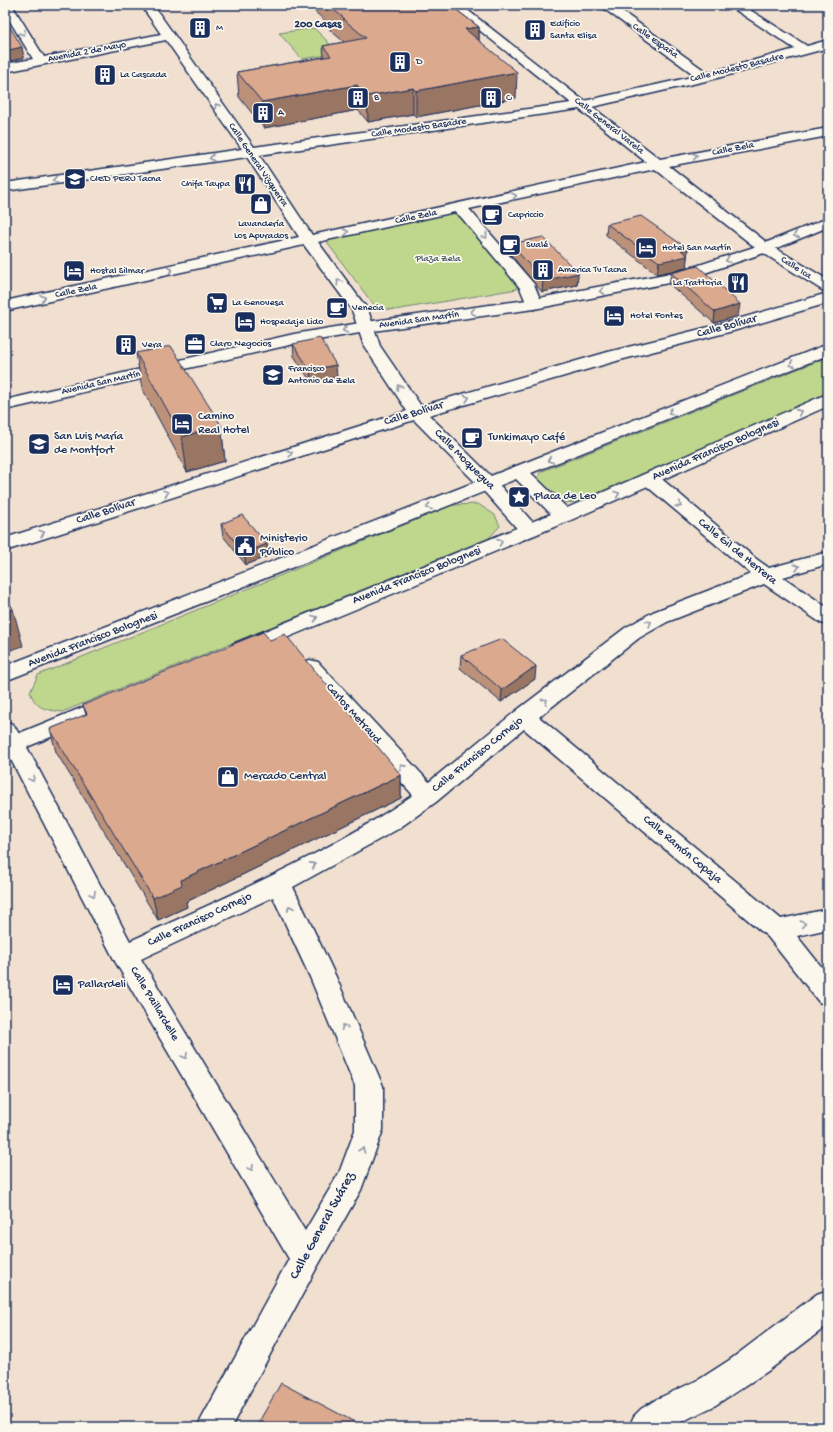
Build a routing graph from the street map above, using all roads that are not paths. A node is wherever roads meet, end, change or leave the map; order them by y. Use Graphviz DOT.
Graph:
graph roads {
  1 [pos="6,5"];
  2 [pos="147,5"];
  3 [pos="454,5"];
  4 [pos="605,5"];
  5 [pos="734,5"];
  6 [pos="169,36"];
  7 [pos="828,44"];
  8 [pos="805,50"];
  9 [pos="41,61"];
  10 [pos="5,68"];
  11 [pos="706,77"];
  12 [pos="582,105"];
  13 [pos="828,132"];
  14 [pos="251,153"];
  15 [pos="657,164"];
  16 [pos="5,187"];
  17 [pos="458,208"];
  18 [pos="828,222"];
  19 [pos="308,240"];
  20 [pos="765,248"];
  21 [pos="828,288"];
  22 [pos="828,298"];
  23 [pos="534,304"];
  24 [pos="5,306"];
  25 [pos="366,327"];
  26 [pos="828,349"];
  27 [pos="828,400"];
  28 [pos="5,405"];
  29 [pos="417,413"];
  30 [pos="520,472"];
  31 [pos="650,479"];
  32 [pos="488,484"];
  33 [pos="564,516"];
  34 [pos="529,530"];
  35 [pos="5,545"];
  36 [pos="828,558"];
  37 [pos="765,576"];
  38 [pos="828,618"];
  39 [pos="290,645"];
  40 [pos="220,658"];
  41 [pos="5,674"];
  42 [pos="132,695"];
  43 [pos="524,717"];
  44 [pos="8,741"];
  45 [pos="428,796"];
  46 [pos="279,883"];
  47 [pos="828,919"];
  48 [pos="777,930"];
  49 [pos="125,955"];
  50 [pos="828,994"];
  51 [pos="305,1259"];
  52 [pos="828,1305"];
  53 [pos="213,1427"];
  54 [pos="645,1427"];
  1 -- 9 [label="street, one-way"];
  2 -- 6 [label="street, Calle General Vizquerra"];
  3 -- 12 [label="street, Calle General Varela"];
  4 -- 11 [label="street, Calle España"];
  5 -- 8 [label="street"];
  6 -- 9 [label="street, Avenida 2 de Mayo"];
  14 -- 6 [label="street, Calle General Vizquerra, one-way"];
  7 -- 8 [label="street, Calle Modesto Basadre"];
  8 -- 11 [label="street, Calle Modesto Basadre"];
  9 -- 10 [label="street, Avenida 2 de Mayo"];
  11 -- 12 [label="street, Calle Modesto Basadre"];
  12 -- 14 [label="street, Calle Modesto Basadre"];
  12 -- 15 [label="street, Calle General Varela"];
  15 -- 13 [label="street, Calle Zela, one-way"];
  14 -- 16 [label="street, Calle Modesto Basadre, one-way"];
  14 -- 19 [label="street, Calle General Vizquerra"];
  17 -- 15 [label="street, Calle Zela, one-way"];
  15 -- 20 [label="street, Calle General Varela"];
  19 -- 17 [label="street, Calle Zela, one-way"];
  17 -- 23 [label="street, one-way"];
  18 -- 20 [label="street, Avenida San Martín, one-way"];
  24 -- 19 [label="street, Calle Zela, one-way"];
  25 -- 19 [label="street, Calle General Vizquerra, one-way"];
  20 -- 21 [label="street, Calle Ica"];
  20 -- 23 [label="street, Avenida San Martín, one-way"];
  29 -- 22 [label="street, Calle Bolívar, one-way"];
  23 -- 25 [label="street, Avenida San Martín, one-way"];
  25 -- 28 [label="street, Avenida San Martín, one-way"];
  29 -- 25 [label="street, Calle Moquegua, one-way"];
  26 -- 30 [label="street, Avenida Francisco Bolognesi, one-way"];
  31 -- 27 [label="street, Avenida Francisco Bolognesi, one-way"];
  29 -- 32 [label="street, Calle Moquegua"];
  35 -- 29 [label="street, Calle Bolívar, one-way"];
  30 -- 32 [label="street, Avenida Francisco Bolognesi"];
  30 -- 33 [label="street"];
  33 -- 31 [label="street, Avenida Francisco Bolognesi, one-way"];
  31 -- 37 [label="street, Calle Gil de Herrera, one-way"];
  32 -- 34 [label="street, Calle Moquegua"];
  32 -- 41 [label="street, Avenida Francisco Bolognesi, one-way"];
  33 -- 34 [label="street, Avenida Francisco Bolognesi"];
  39 -- 34 [label="street, Avenida Francisco Bolognesi, one-way"];
  37 -- 36 [label="street, Calle Francisco Cornejo, one-way"];
  37 -- 38 [label="street, Calle Gil de Herrera"];
  43 -- 37 [label="street, Calle Francisco Cornejo, one-way"];
  39 -- 40 [label="street, Avenida Francisco Bolognesi"];
  45 -- 39 [label="street, Carlos Metraud, one-way"];
  42 -- 44 [label="street"];
  43 -- 45 [label="street, Calle Francisco Cornejo"];
  43 -- 48 [label="street, Calle Ramón Copaja"];
  44 -- 49 [label="street, Calle Paillardelle, one-way"];
  46 -- 45 [label="street, Calle Francisco Cornejo, one-way"];
  46 -- 49 [label="street, Calle Francisco Cornejo"];
  51 -- 46 [label="street, Calle General Suárez, one-way"];
  48 -- 47 [label="street, one-way"];
  48 -- 50 [label="street, Calle Ramón Copaja"];
  49 -- 51 [label="street, Calle Paillardelle, one-way"];
  51 -- 53 [label="street, Calle General Suárez"];
  52 -- 54 [label="street"];
}
